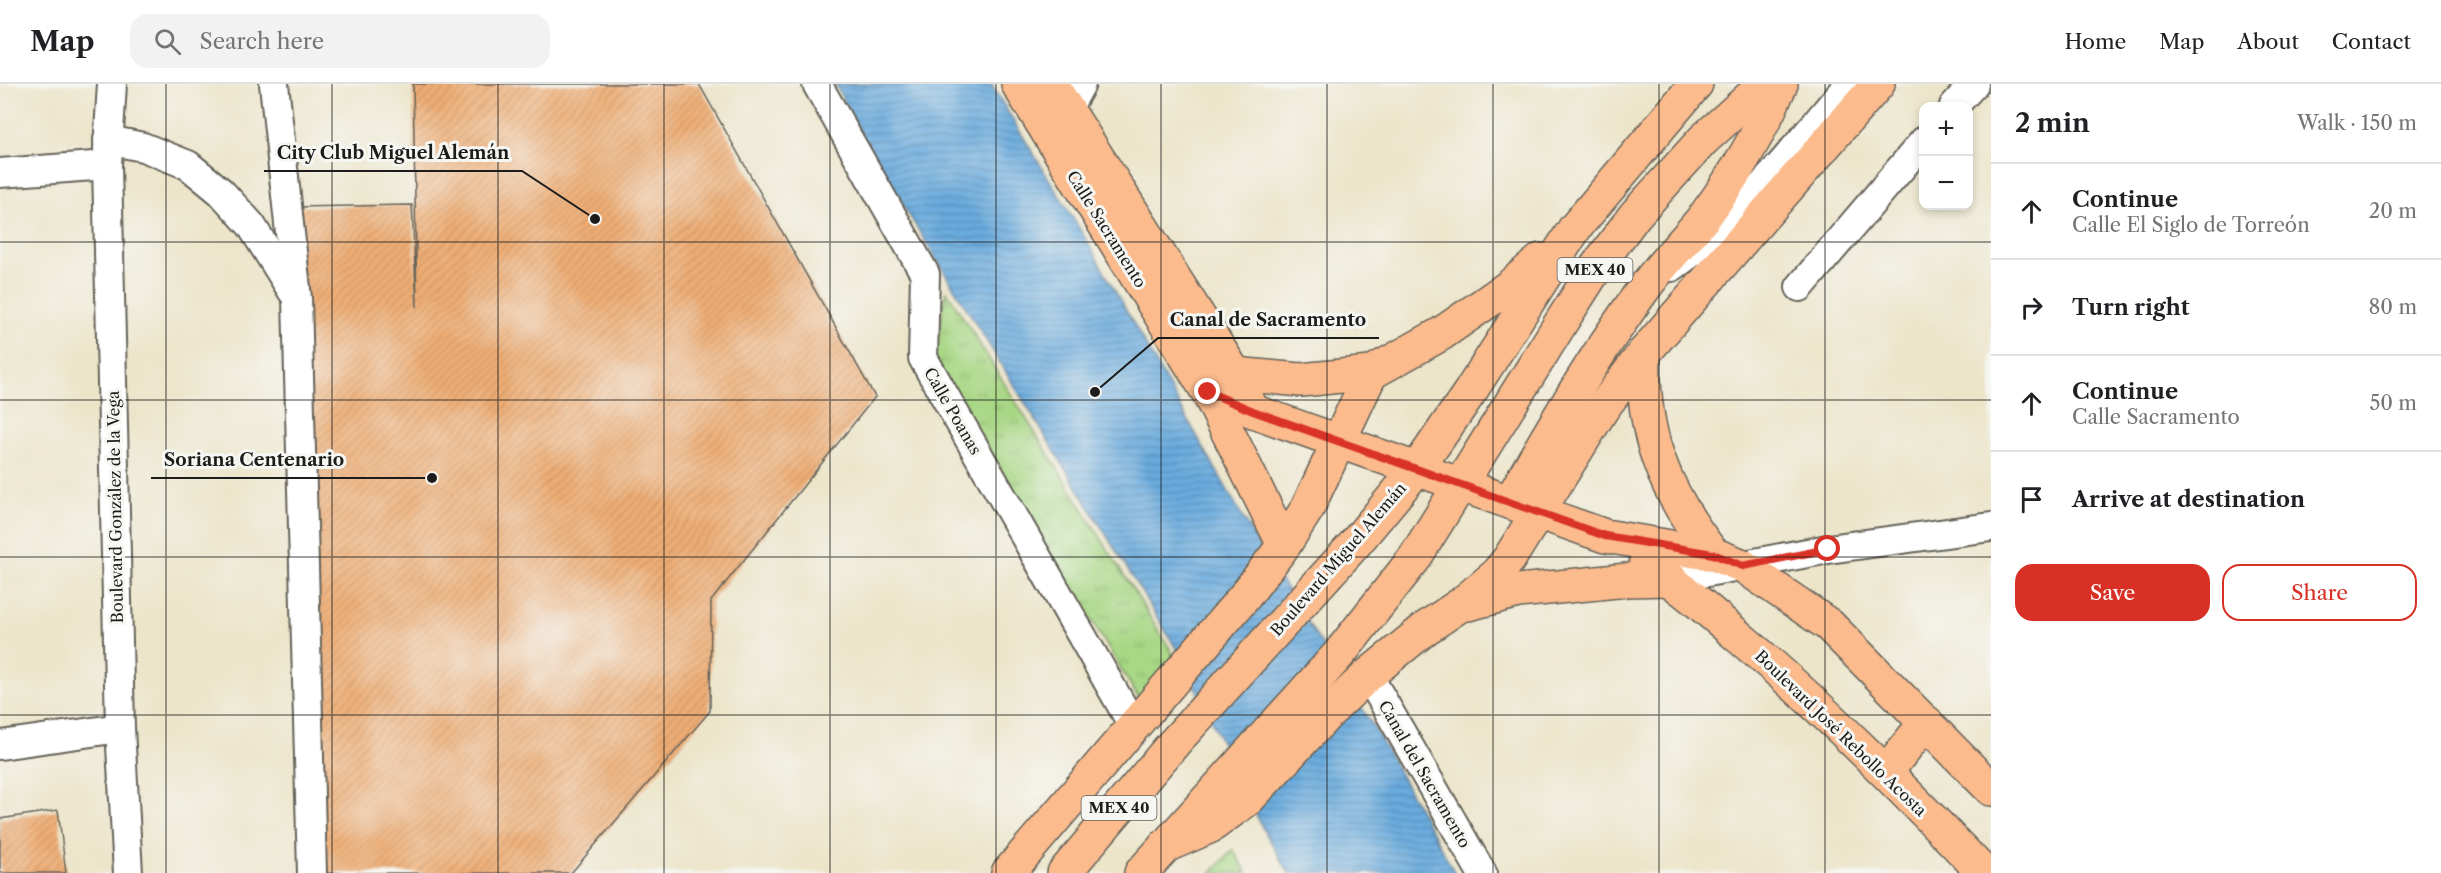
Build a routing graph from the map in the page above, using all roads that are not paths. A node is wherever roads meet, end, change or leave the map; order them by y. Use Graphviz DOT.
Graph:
graph roads {
  1 [pos="112,84"];
  2 [pos="274,84"];
  3 [pos="817,84"];
  4 [pos="1018,84"];
  5 [pos="1696,84"];
  6 [pos="1766,84"];
  7 [pos="1781,84"];
  8 [pos="1849,84"];
  9 [pos="1878,84"];
  10 [pos="1974,84"];
  11 [pos="1060,101"];
  12 [pos="1958,102"];
  13 [pos="1919,146"];
  14 [pos="108,153"];
  15 [pos="0,173"];
  16 [pos="1575,228"];
  17 [pos="1647,285"];
  18 [pos="1800,287"];
  19 [pos="297,298"];
  20 [pos="1644,353"];
  21 [pos="1371,373"];
  22 [pos="1235,374"];
  23 [pos="1208,392"];
  24 [pos="1253,411"];
  25 [pos="1340,442"];
  26 [pos="1417,469"];
  27 [pos="1462,485"];
  28 [pos="1524,507"];
  29 [pos="1991,527"];
  30 [pos="1605,536"];
  31 [pos="1284,545"];
  32 [pos="1713,554"];
  33 [pos="1743,566"];
  34 [pos="1671,579"];
  35 [pos="1460,605"];
  36 [pos="1368,675"];
  37 [pos="1926,722"];
  38 [pos="1134,727"];
  39 [pos="120,728"];
  40 [pos="0,745"];
  41 [pos="1886,772"];
  42 [pos="1991,789"];
  43 [pos="1236,790"];
  44 [pos="128,873"];
  45 [pos="312,873"];
  46 [pos="1008,873"];
  47 [pos="1064,873"];
  48 [pos="1141,873"];
  49 [pos="1482,873"];
  50 [pos="1984,873"];
  1 -- 14 [label="street, Boulevard González de la Vega"];
  2 -- 19 [label="street"];
  3 -- 38 [label="street, Calle Poanas"];
  4 -- 11 [label="main road, Calle Sacramento"];
  5 -- 16 [label="main road, Boulevard Miguel Alemán / MEX 40"];
  6 -- 27 [label="main road, MEX 40"];
  7 -- 17 [label="main road"];
  8 -- 17 [label="street"];
  9 -- 20 [label="main road"];
  10 -- 12 [label="street"];
  11 -- 22 [label="main road, Calle Sacramento"];
  11 -- 23 [label="main road, Calle Sacramento"];
  13 -- 18 [label="street"];
  14 -- 15 [label="street"];
  14 -- 19 [label="street"];
  14 -- 39 [label="street, Boulevard González de la Vega"];
  16 -- 21 [label="main road"];
  16 -- 26 [label="main road, Boulevard Miguel Alemán / MEX 40"];
  17 -- 28 [label="main road"];
  19 -- 45 [label="street"];
  20 -- 28 [label="main road"];
  20 -- 32 [label="main road"];
  21 -- 22 [label="main road"];
  21 -- 25 [label="main road"];
  22 -- 24 [label="main road, Calle Sacramento"];
  23 -- 24 [label="main road"];
  23 -- 31 [label="main road, Calle Sacramento"];
  24 -- 25 [label="main road"];
  25 -- 26 [label="main road"];
  25 -- 31 [label="main road"];
  26 -- 27 [label="main road, Boulevard José Rebollo Acosta"];
  26 -- 47 [label="main road, Boulevard Miguel Alemán / MEX 40"];
  27 -- 28 [label="main road, Boulevard José Rebollo Acosta"];
  27 -- 43 [label="main road, MEX 40"];
  28 -- 30 [label="main road, Boulevard José Rebollo Acosta"];
  28 -- 35 [label="main road"];
  29 -- 33 [label="street"];
  30 -- 32 [label="main road, Boulevard José Rebollo Acosta"];
  30 -- 34 [label="main road, Boulevard José Rebollo Acosta"];
  31 -- 38 [label="main road"];
  32 -- 33 [label="main road, Boulevard José Rebollo Acosta"];
  33 -- 34 [label="street"];
  33 -- 37 [label="main road, Boulevard José Rebollo Acosta"];
  34 -- 35 [label="main road"];
  34 -- 41 [label="main road, Boulevard José Rebollo Acosta"];
  35 -- 36 [label="main road"];
  36 -- 43 [label="main road"];
  36 -- 49 [label="street, Canal del Sacramento"];
  37 -- 41 [label="main road"];
  37 -- 42 [label="main road, Boulevard José Rebollo Acosta"];
  38 -- 46 [label="main road"];
  39 -- 40 [label="street"];
  39 -- 44 [label="street, Boulevard González de la Vega"];
  41 -- 50 [label="main road, Boulevard José Rebollo Acosta"];
  43 -- 48 [label="main road, MEX 40"];
}
